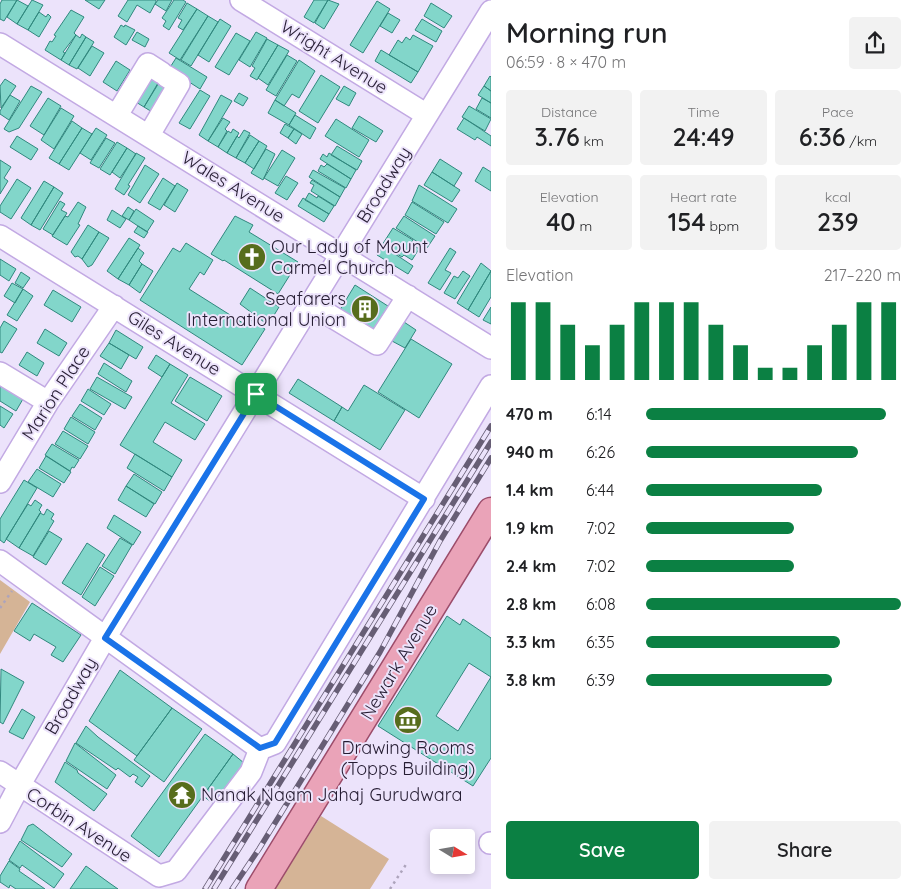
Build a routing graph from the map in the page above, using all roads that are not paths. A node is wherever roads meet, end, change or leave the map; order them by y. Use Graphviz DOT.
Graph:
graph roads {
  1 [pos="241,0"];
  2 [pos="491,12"];
  3 [pos="0,44"];
  4 [pos="427,115"];
  5 [pos="117,116"];
  6 [pos="149,135"];
  7 [pos="0,236"];
  8 [pos="342,255"];
  9 [pos="408,296"];
  10 [pos="311,304"];
  11 [pos="114,306"];
  12 [pos="491,348"];
  13 [pos="0,373"];
  14 [pos="491,386"];
  15 [pos="256,394"];
  16 [pos="48,402"];
  17 [pos="7,454"];
  18 [pos="0,482"];
  19 [pos="424,499"];
  20 [pos="491,512"];
  21 [pos="0,561"];
  22 [pos="105,638"];
  23 [pos="260,748"];
  24 [pos="0,772"];
  25 [pos="19,786"];
  26 [pos="0,822"];
  27 [pos="259,889"];
  1 -- 4 [label="street, Wright Avenue"];
  2 -- 4 [label="street, Broadway"];
  3 -- 5 [label="street, Wales Avenue"];
  4 -- 8 [label="street, Broadway"];
  5 -- 6 [label="street, Wales Avenue"];
  5 -- 6 [label="street"];
  6 -- 8 [label="street, Wales Avenue"];
  7 -- 11 [label="street, Giles Avenue"];
  8 -- 9 [label="street, Wales Avenue"];
  8 -- 10 [label="street, Broadway"];
  9 -- 10 [label="street"];
  9 -- 12 [label="street, Wales Avenue"];
  10 -- 15 [label="street, Broadway"];
  11 -- 15 [label="street, Giles Avenue"];
  11 -- 16 [label="street, Marion Place"];
  13 -- 16 [label="street"];
  14 -- 19 [label="street"];
  15 -- 19 [label="street, Giles Avenue"];
  15 -- 22 [label="street, Broadway"];
  16 -- 17 [label="street, Marion Place"];
  17 -- 18 [label="street, Marion Place"];
  19 -- 23 [label="street"];
  20 -- 27 [label="main road, Newark Avenue"];
  21 -- 22 [label="street"];
  22 -- 23 [label="street"];
  22 -- 25 [label="street, Broadway"];
  23 -- 25 [label="street, Corbin Avenue"];
  24 -- 25 [label="street, Corbin Avenue"];
  25 -- 26 [label="street, Broadway"];
}
